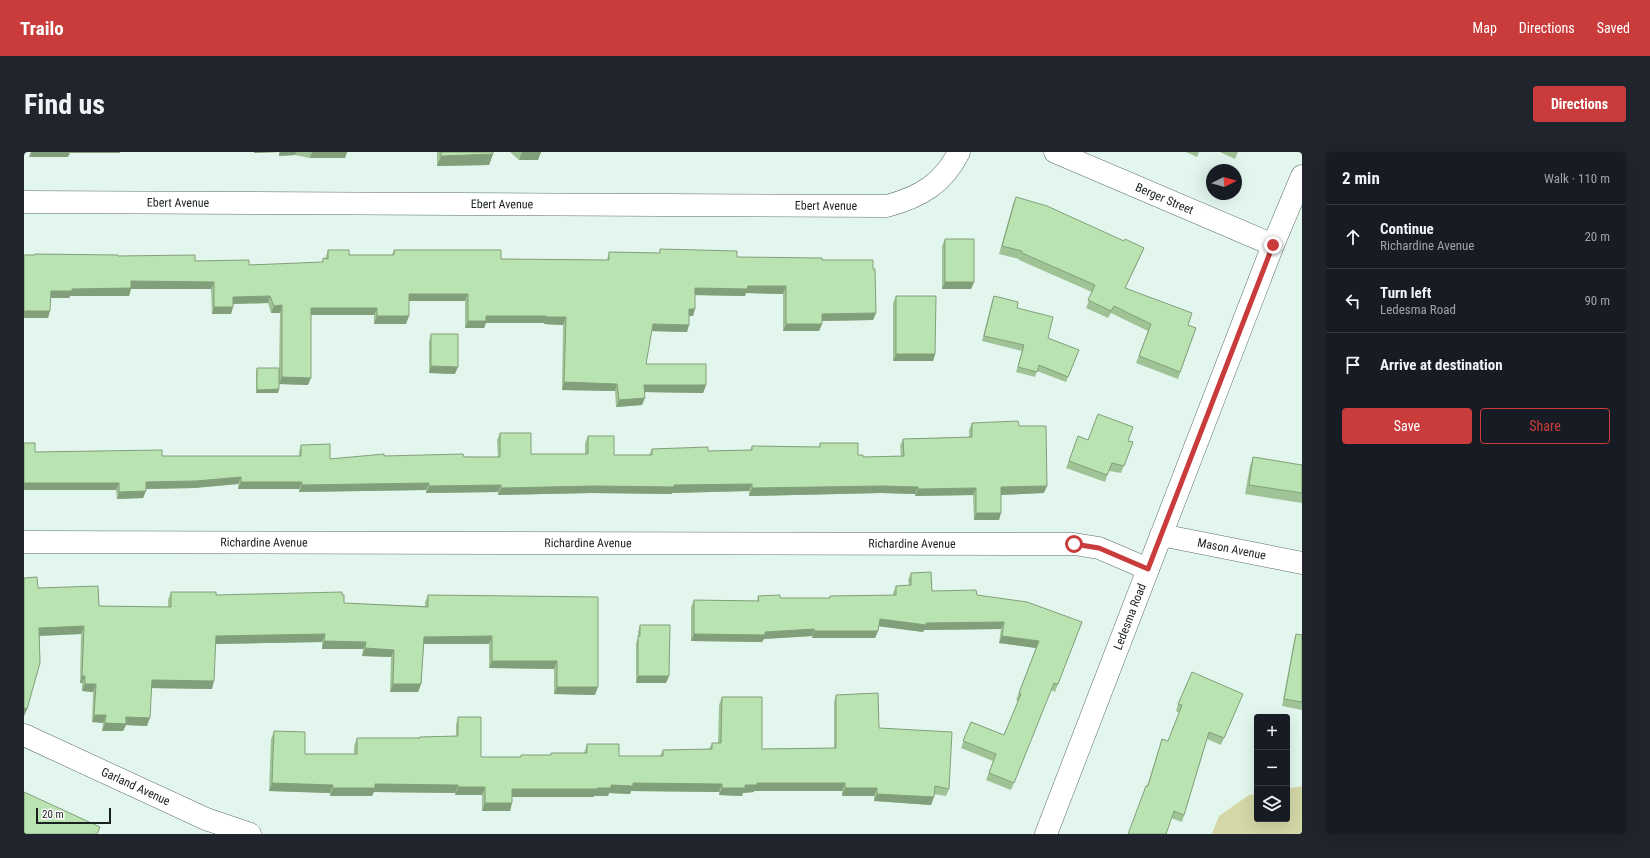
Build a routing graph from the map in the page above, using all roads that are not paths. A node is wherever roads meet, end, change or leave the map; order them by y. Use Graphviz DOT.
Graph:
graph roads {
  1 [pos="959,152"];
  2 [pos="1055,152"];
  3 [pos="1302,176"];
  4 [pos="24,202"];
  5 [pos="1273,245"];
  6 [pos="1161,535"];
  7 [pos="24,542"];
  8 [pos="1302,564"];
  9 [pos="1148,569"];
  10 [pos="24,735"];
  11 [pos="202,827"];
  12 [pos="250,834"];
  13 [pos="1046,834"];
  1 -- 4 [label="street, Ebert Avenue"];
  2 -- 5 [label="street, Berger Street"];
  3 -- 5 [label="street, Ledesma Road"];
  5 -- 6 [label="street, Ledesma Road"];
  6 -- 8 [label="street, Mason Avenue"];
  6 -- 9 [label="street, Ledesma Road"];
  7 -- 9 [label="street, Richardine Avenue"];
  9 -- 13 [label="street, Ledesma Road"];
  10 -- 11 [label="street, Garland Avenue"];
  11 -- 12 [label="street, Garland Avenue"];
}
